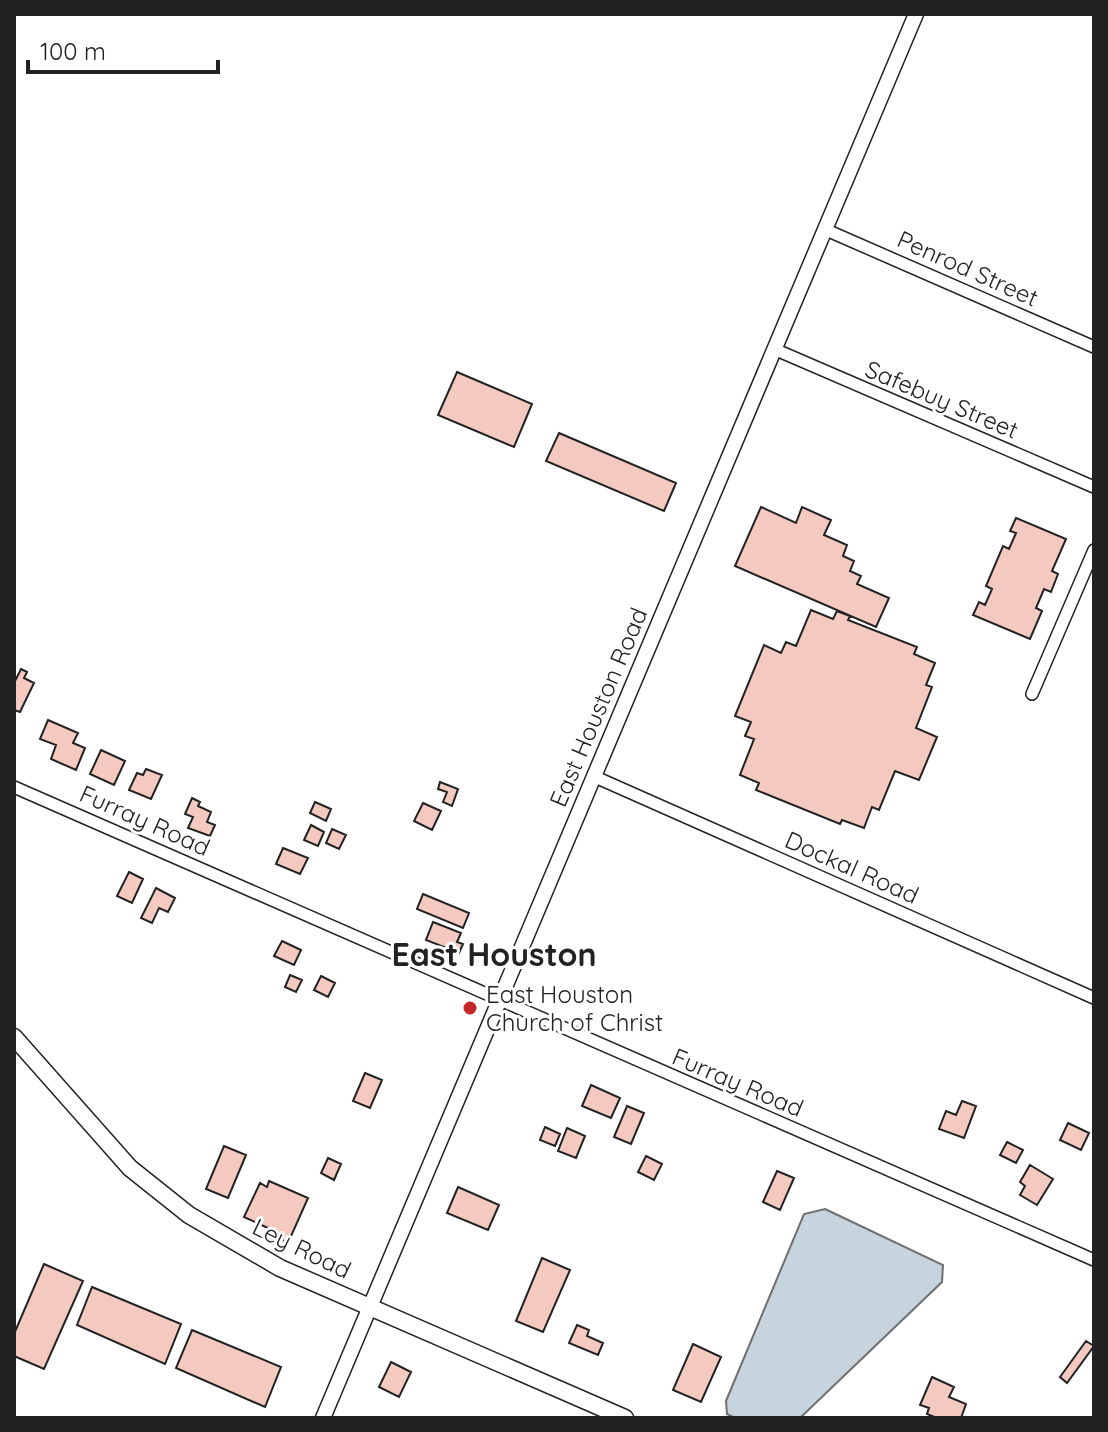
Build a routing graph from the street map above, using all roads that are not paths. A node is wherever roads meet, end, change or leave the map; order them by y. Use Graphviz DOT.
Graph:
graph roads {
  1 [pos="916,14"];
  2 [pos="824,229"];
  3 [pos="1094,347"];
  4 [pos="774,349"];
  5 [pos="1094,487"];
  6 [pos="1094,550"];
  7 [pos="1032,694"];
  8 [pos="593,776"];
  9 [pos="14,787"];
  10 [pos="1094,998"];
  11 [pos="497,1001"];
  12 [pos="14,1037"];
  13 [pos="1094,1260"];
  14 [pos="372,1308"];
  15 [pos="323,1418"];
  16 [pos="625,1418"];
  1 -- 2 [label="street, East Houston Road"];
  2 -- 3 [label="street, Penrod Street"];
  2 -- 4 [label="street, East Houston Road"];
  4 -- 5 [label="street, Safebuy Street"];
  4 -- 8 [label="street, East Houston Road"];
  6 -- 7 [label="street"];
  8 -- 10 [label="street, Dockal Road"];
  8 -- 11 [label="street, East Houston Road"];
  9 -- 11 [label="street, Furray Road"];
  11 -- 13 [label="street, Furray Road"];
  11 -- 14 [label="street, East Houston Road"];
  12 -- 14 [label="main road, Ley Road"];
  14 -- 15 [label="street, East Houston Road"];
  14 -- 16 [label="main road, Ley Road"];
}
